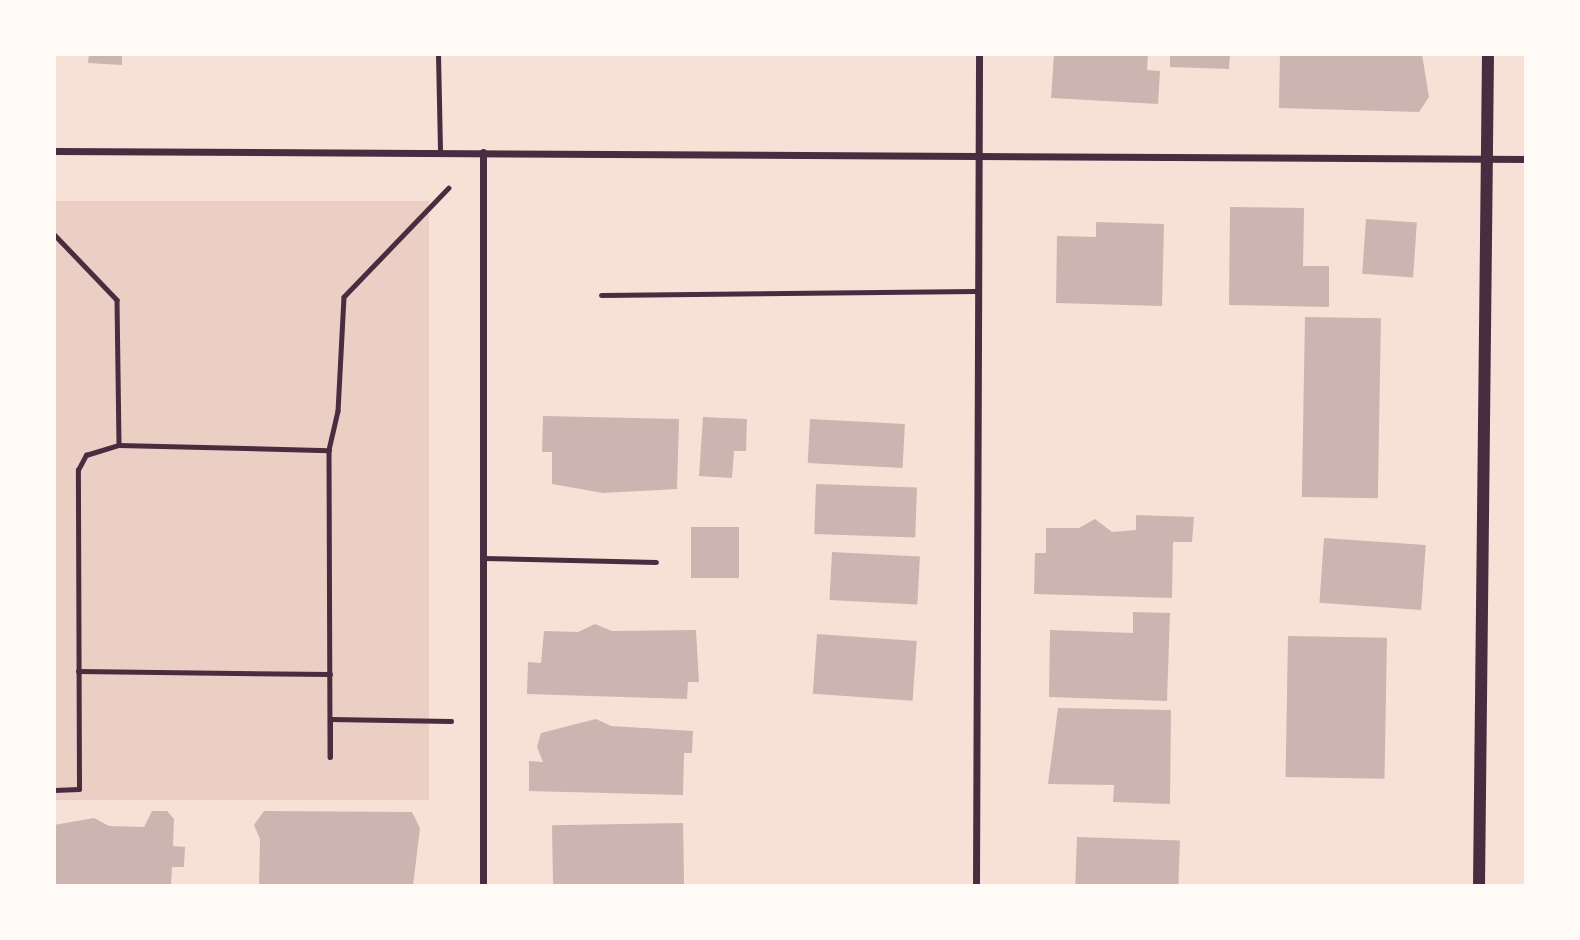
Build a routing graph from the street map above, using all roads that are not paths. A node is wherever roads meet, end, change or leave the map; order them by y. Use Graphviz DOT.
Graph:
graph roads {
  1 [pos="438,54"];
  2 [pos="979,54"];
  3 [pos="1488,54"];
  4 [pos="54,151"];
  5 [pos="440,152"];
  6 [pos="483,152"];
  7 [pos="979,153"];
  8 [pos="1487,159"];
  9 [pos="1526,159"];
  10 [pos="976,291"];
  11 [pos="601,295"];
  12 [pos="483,558"];
  13 [pos="656,562"];
  14 [pos="483,886"];
  15 [pos="976,886"];
  16 [pos="1479,886"];
  1 -- 5 [label="lane"];
  2 -- 7 [label="street"];
  3 -- 8 [label="street"];
  4 -- 5 [label="street"];
  5 -- 6 [label="street"];
  6 -- 7 [label="street"];
  6 -- 12 [label="street"];
  7 -- 8 [label="street"];
  7 -- 10 [label="street"];
  8 -- 9 [label="street"];
  8 -- 16 [label="street"];
  10 -- 11 [label="lane"];
  10 -- 15 [label="street"];
  12 -- 13 [label="lane"];
  12 -- 14 [label="street"];
}
